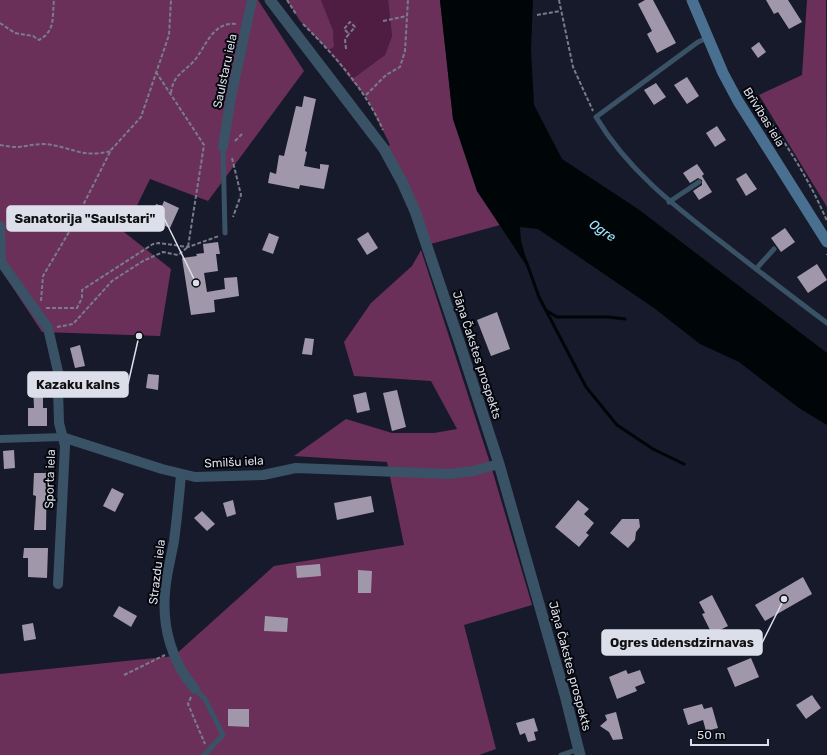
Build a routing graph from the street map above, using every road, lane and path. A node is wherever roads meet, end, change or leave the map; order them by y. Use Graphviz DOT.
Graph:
graph roads {
  1 [pos="54,0"];
  2 [pos="171,0"];
  3 [pos="252,0"];
  4 [pos="270,0"];
  5 [pos="287,0"];
  6 [pos="408,0"];
  7 [pos="559,0"];
  8 [pos="692,0"];
  9 [pos="560,11"];
  10 [pos="537,15"];
  11 [pos="296,16"];
  12 [pos="407,16"];
  13 [pos="300,21"];
  14 [pos="383,21"];
  15 [pos="0,23"];
  16 [pos="349,34"];
  17 [pos="246,35"];
  18 [pos="707,38"];
  19 [pos="346,49"];
  20 [pos="156,72"];
  21 [pos="743,88"];
  22 [pos="170,94"];
  23 [pos="596,117"];
  24 [pos="242,134"];
  25 [pos="0,145"];
  26 [pos="228,146"];
  27 [pos="111,150"];
  28 [pos="231,156"];
  29 [pos="699,182"];
  30 [pos="670,202"];
  31 [pos="827,221"];
  32 [pos="225,222"];
  33 [pos="0,226"];
  34 [pos="225,233"];
  35 [pos="827,242"];
  36 [pos="188,247"];
  37 [pos="774,250"];
  38 [pos="756,269"];
  39 [pos="827,323"];
  40 [pos="48,328"];
  41 [pos="62,438"];
  42 [pos="0,439"];
  43 [pos="499,464"];
  44 [pos="181,475"];
  45 [pos="58,584"];
  46 [pos="174,652"];
  47 [pos="124,675"];
  48 [pos="195,688"];
  49 [pos="579,752"];
  50 [pos="204,755"];
  51 [pos="561,755"];
  1 -- 15 [label="path"];
  2 -- 20 [label="path"];
  3 -- 17 [label="street, Saulstaru iela"];
  4 -- 43 [label="street, Jāņa Čakstes prospekts"];
  5 -- 11 [label="path"];
  6 -- 12 [label="path"];
  7 -- 9 [label="path"];
  8 -- 18 [label="main road, Brīvības iela"];
  9 -- 10 [label="path"];
  9 -- 23 [label="path"];
  12 -- 13 [label="path"];
  12 -- 14 [label="path"];
  16 -- 16 [label="path"];
  16 -- 19 [label="path"];
  17 -- 22 [label="path"];
  17 -- 26 [label="street, Saulstaru iela"];
  18 -- 23 [label="lane"];
  18 -- 35 [label="main road, Brīvības iela"];
  20 -- 22 [label="path"];
  20 -- 27 [label="path"];
  21 -- 31 [label="path"];
  22 -- 36 [label="path"];
  23 -- 30 [label="lane"];
  24 -- 26 [label="path"];
  25 -- 27 [label="path"];
  26 -- 32 [label="lane"];
  27 -- 36 [label="path"];
  28 -- 32 [label="path"];
  29 -- 30 [label="lane"];
  30 -- 38 [label="lane"];
  32 -- 34 [label="lane"];
  33 -- 40 [label="street"];
  34 -- 36 [label="path"];
  36 -- 40 [label="path"];
  37 -- 38 [label="lane"];
  38 -- 39 [label="lane"];
  40 -- 41 [label="street, Sporta iela"];
  41 -- 42 [label="street, Smilšu iela"];
  41 -- 44 [label="street, Smilšu iela"];
  41 -- 45 [label="street, Sporta iela"];
  43 -- 44 [label="street, Smilšu iela"];
  43 -- 49 [label="street, Jāņa Čakstes prospekts"];
  44 -- 46 [label="street, Strazdu iela"];
  46 -- 47 [label="path"];
  46 -- 48 [label="street, Strazdu iela"];
  48 -- 50 [label="path"];
  48 -- 50 [label="lane"];
  49 -- 51 [label="lane"];
}
